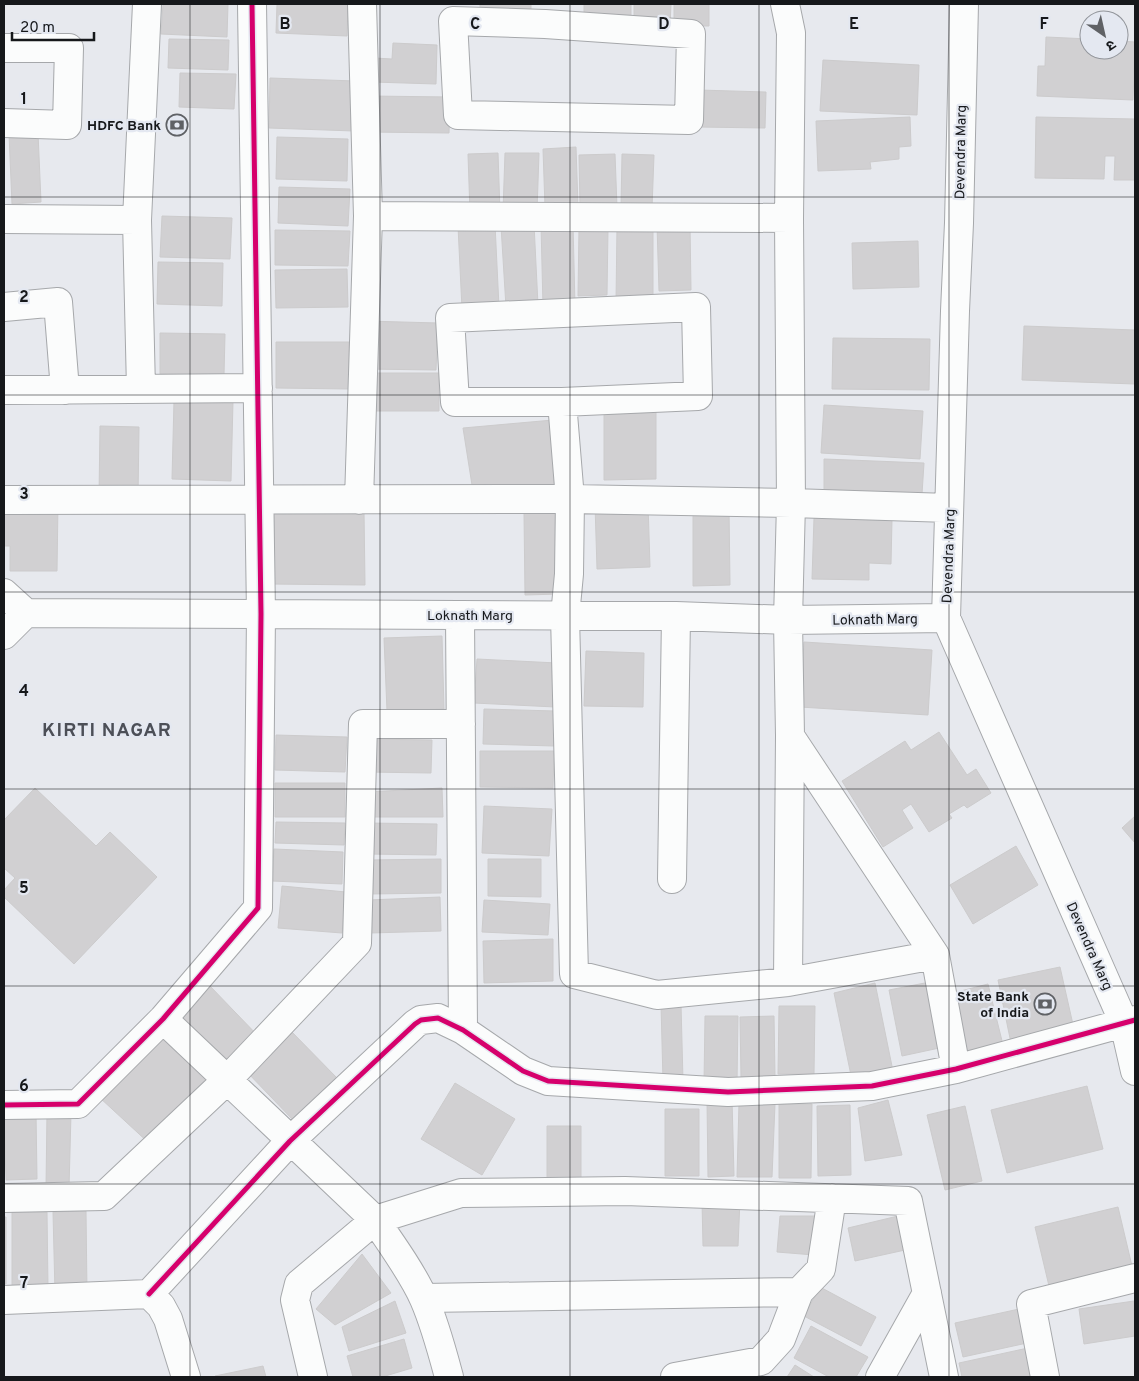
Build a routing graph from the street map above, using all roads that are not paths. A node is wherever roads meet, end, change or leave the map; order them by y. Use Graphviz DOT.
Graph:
graph roads {
  1 [pos="147,4"];
  2 [pos="252,4"];
  3 [pos="362,4"];
  4 [pos="785,4"];
  5 [pos="964,4"];
  6 [pos="545,14"];
  7 [pos="4,48"];
  8 [pos="4,123"];
  9 [pos="368,216"];
  10 [pos="789,218"];
  11 [pos="4,219"];
  12 [pos="137,220"];
  13 [pos="4,307"];
  14 [pos="258,388"];
  15 [pos="141,389"];
  16 [pos="4,390"];
  17 [pos="65,390"];
  18 [pos="562,402"];
  19 [pos="570,499"];
  20 [pos="4,500"];
  21 [pos="259,500"];
  22 [pos="359,500"];
  23 [pos="792,503"];
  24 [pos="949,508"];
  25 [pos="4,593"];
  26 [pos="26,613"];
  27 [pos="261,614"];
  28 [pos="460,615"];
  29 [pos="565,616"];
  30 [pos="676,616"];
  31 [pos="946,618"];
  32 [pos="788,620"];
  33 [pos="4,635"];
  34 [pos="461,724"];
  35 [pos="790,736"];
  36 [pos="672,879"];
  37 [pos="935,955"];
  38 [pos="788,982"];
  39 [pos="163,1019"];
  40 [pos="1129,1021"];
  41 [pos="463,1030"];
  42 [pos="956,1069"];
  43 [pos="1135,1071"];
  44 [pos="227,1080"];
  45 [pos="4,1105"];
  46 [pos="290,1142"];
  47 [pos="4,1198"];
  48 [pos="832,1198"];
  49 [pos="374,1220"];
  50 [pos="1135,1278"];
  51 [pos="799,1292"];
  52 [pos="927,1293"];
  53 [pos="149,1294"];
  54 [pos="424,1298"];
  55 [pos="4,1300"];
  56 [pos="186,1377"];
  57 [pos="313,1377"];
  58 [pos="449,1377"];
  59 [pos="675,1377"];
  60 [pos="880,1377"];
  61 [pos="944,1377"];
  62 [pos="1045,1377"];
  1 -- 12 [label="street"];
  2 -- 14 [label="street"];
  3 -- 9 [label="street"];
  4 -- 10 [label="street"];
  5 -- 24 [label="street, Devendra Marg"];
  6 -- 6 [label="street"];
  7 -- 8 [label="street"];
  9 -- 10 [label="street"];
  9 -- 22 [label="street"];
  10 -- 23 [label="street"];
  11 -- 12 [label="street"];
  12 -- 15 [label="street"];
  13 -- 17 [label="street"];
  14 -- 15 [label="street"];
  14 -- 21 [label="street"];
  15 -- 17 [label="street"];
  16 -- 17 [label="street"];
  18 -- 18 [label="street"];
  18 -- 19 [label="street"];
  19 -- 22 [label="street"];
  19 -- 23 [label="street"];
  19 -- 29 [label="street"];
  20 -- 21 [label="street"];
  21 -- 22 [label="street"];
  21 -- 27 [label="street"];
  23 -- 24 [label="street"];
  23 -- 32 [label="street"];
  24 -- 31 [label="street, Devendra Marg"];
  25 -- 26 [label="street"];
  26 -- 27 [label="street, Loknath Marg"];
  26 -- 33 [label="street"];
  27 -- 28 [label="street, Loknath Marg"];
  27 -- 39 [label="street"];
  28 -- 29 [label="street, Loknath Marg"];
  28 -- 34 [label="street"];
  29 -- 30 [label="street, Loknath Marg"];
  29 -- 38 [label="street"];
  30 -- 32 [label="street, Loknath Marg"];
  30 -- 36 [label="street"];
  31 -- 32 [label="street, Loknath Marg"];
  31 -- 40 [label="street, Devendra Marg"];
  32 -- 35 [label="street"];
  34 -- 41 [label="street"];
  34 -- 44 [label="street"];
  35 -- 37 [label="street"];
  35 -- 38 [label="street"];
  37 -- 38 [label="street"];
  37 -- 42 [label="street"];
  39 -- 44 [label="street"];
  39 -- 45 [label="street"];
  40 -- 42 [label="street"];
  40 -- 43 [label="street, Devendra Marg"];
  41 -- 42 [label="street"];
  41 -- 46 [label="street"];
  44 -- 46 [label="street"];
  44 -- 47 [label="street"];
  46 -- 49 [label="street"];
  46 -- 53 [label="street"];
  48 -- 49 [label="street"];
  48 -- 51 [label="street"];
  48 -- 52 [label="street"];
  49 -- 54 [label="street"];
  49 -- 57 [label="street"];
  50 -- 62 [label="street"];
  51 -- 54 [label="street"];
  51 -- 59 [label="street"];
  52 -- 60 [label="street"];
  52 -- 61 [label="street"];
  53 -- 55 [label="street"];
  53 -- 56 [label="street"];
  54 -- 58 [label="street"];
}
